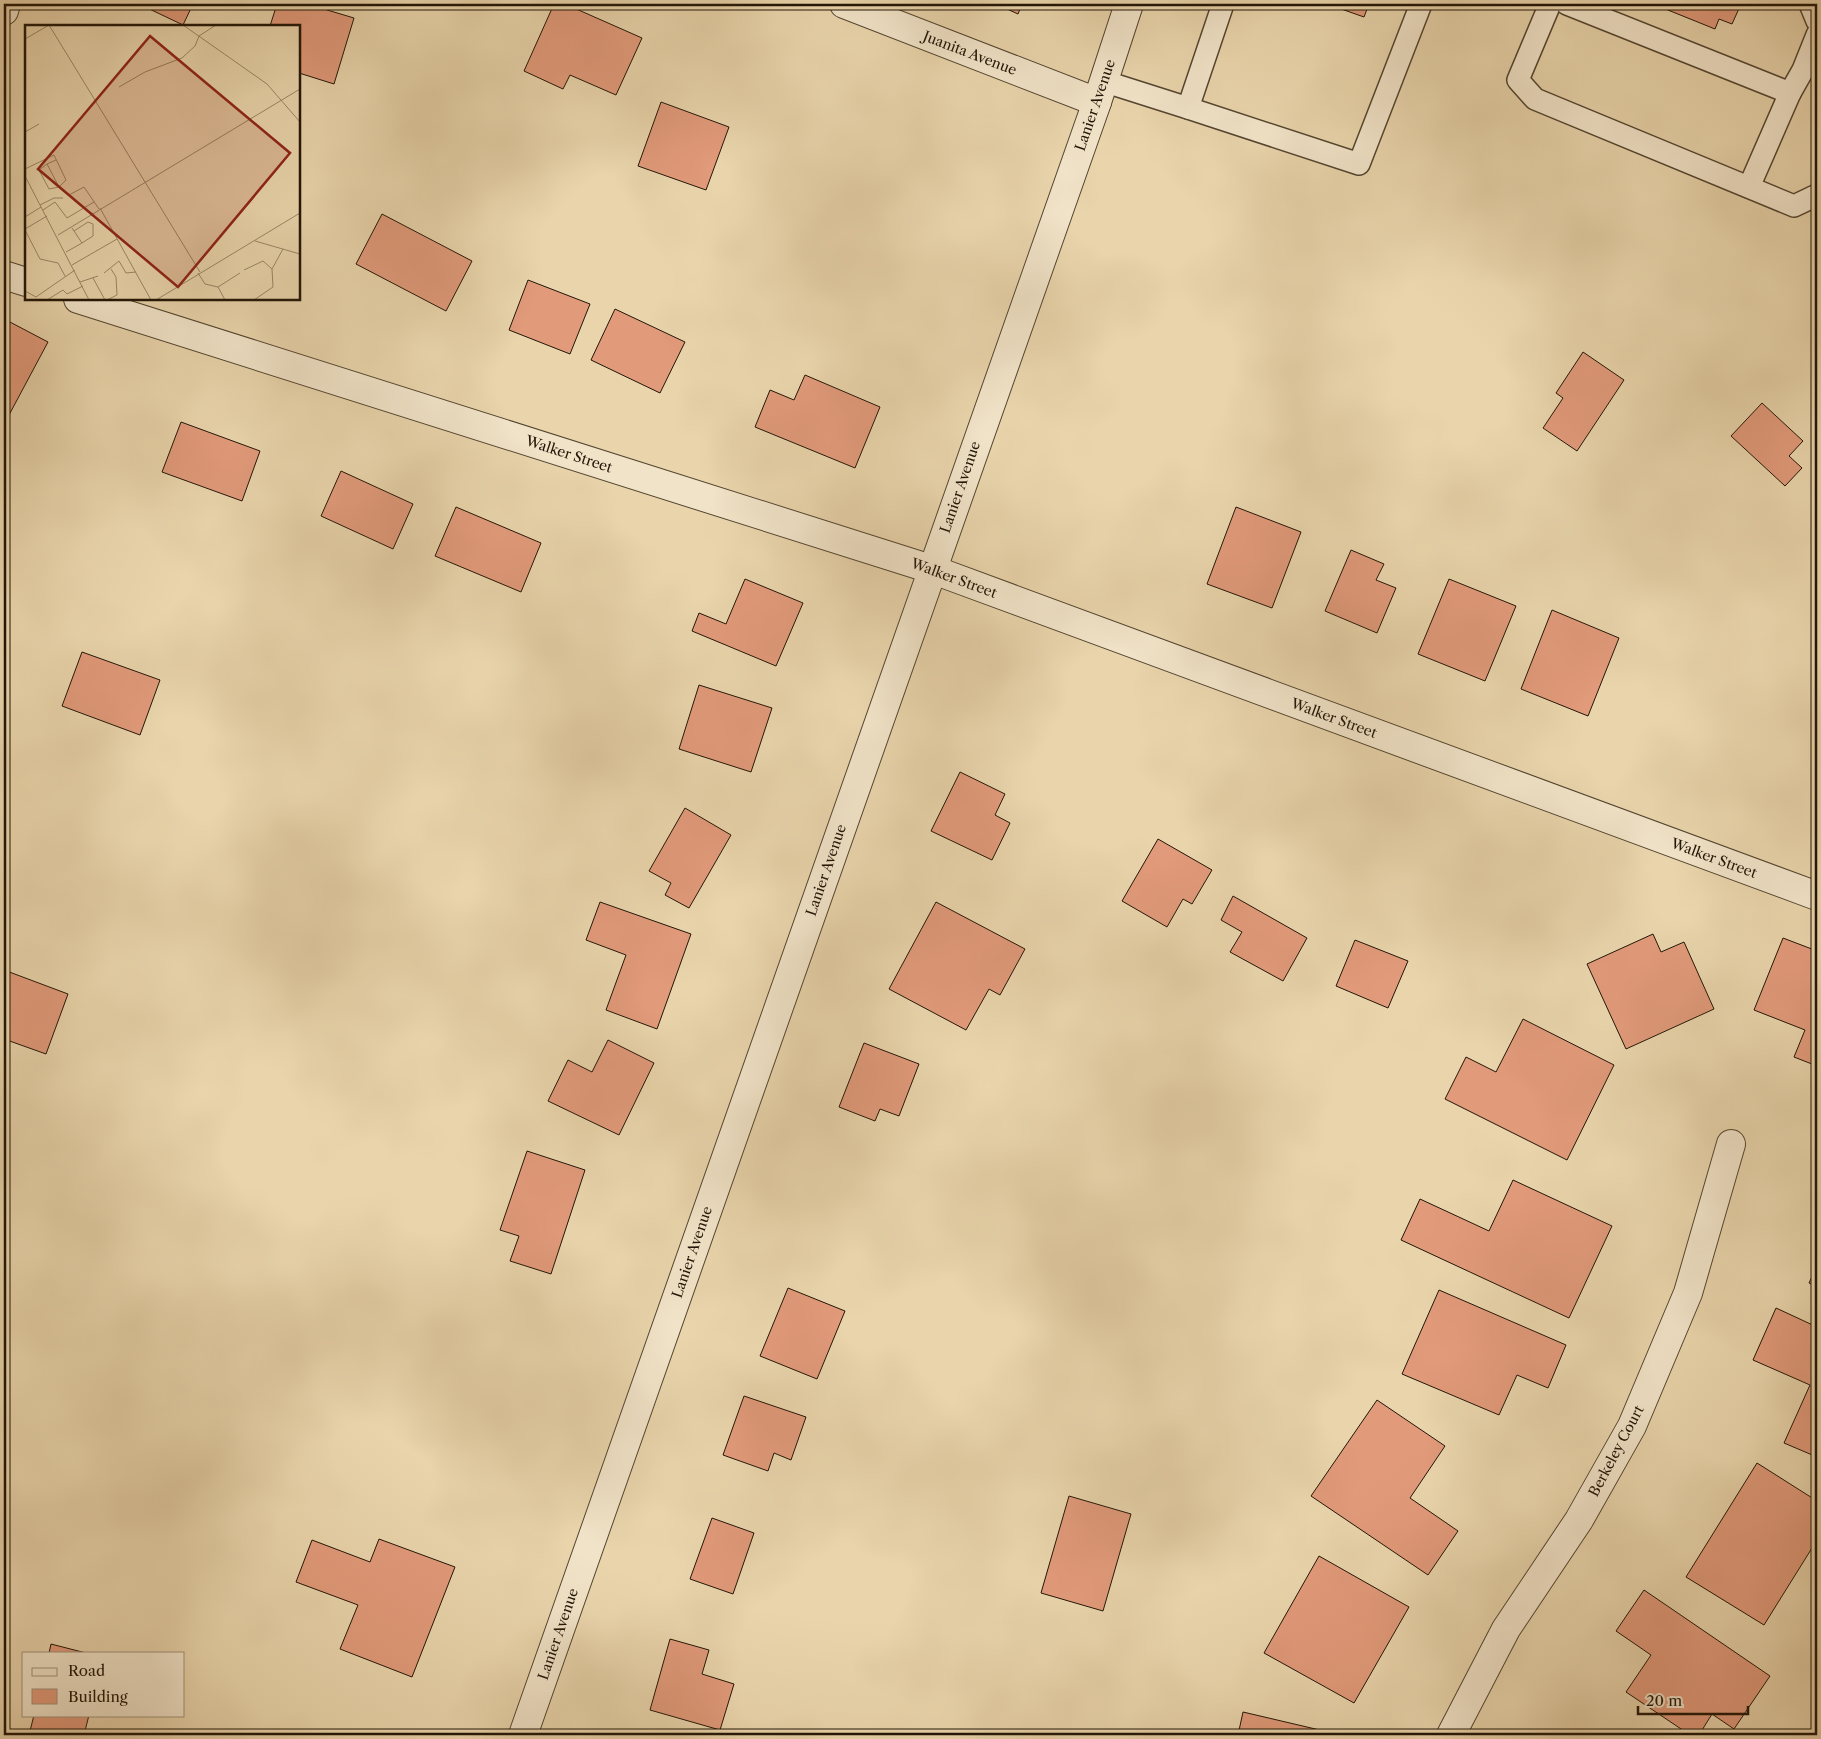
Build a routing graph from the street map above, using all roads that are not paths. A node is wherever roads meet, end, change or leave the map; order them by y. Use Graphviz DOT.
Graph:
graph roads {
  1 [pos="6,4"];
  2 [pos="844,4"];
  3 [pos="1128,4"];
  4 [pos="1223,4"];
  5 [pos="1421,4"];
  6 [pos="1550,4"];
  7 [pos="1567,4"];
  8 [pos="1810,4"];
  9 [pos="4,11"];
  10 [pos="1817,21"];
  11 [pos="1817,35"];
  12 [pos="1100,92"];
  13 [pos="1790,93"];
  14 [pos="1188,108"];
  15 [pos="1749,187"];
  16 [pos="1817,195"];
  17 [pos="4,275"];
  18 [pos="25,282"];
  19 [pos="81,300"];
  20 [pos="932,569"];
  21 [pos="1817,896"];
  22 [pos="1731,1144"];
  23 [pos="523,1735"];
  24 [pos="1451,1735"];
  1 -- 9 [label="street"];
  2 -- 12 [label="street, Juanita Avenue"];
  3 -- 12 [label="street, Lanier Avenue"];
  4 -- 14 [label="lane"];
  5 -- 14 [label="lane"];
  6 -- 15 [label="lane"];
  7 -- 13 [label="lane"];
  8 -- 10 [label="lane"];
  11 -- 13 [label="lane"];
  12 -- 14 [label="lane"];
  12 -- 20 [label="street, Lanier Avenue"];
  13 -- 15 [label="lane"];
  15 -- 16 [label="lane"];
  17 -- 18 [label="street"];
  19 -- 20 [label="street, Walker Street"];
  20 -- 21 [label="street, Walker Street"];
  20 -- 23 [label="street, Lanier Avenue"];
  22 -- 24 [label="street, Berkeley Court"];
}
